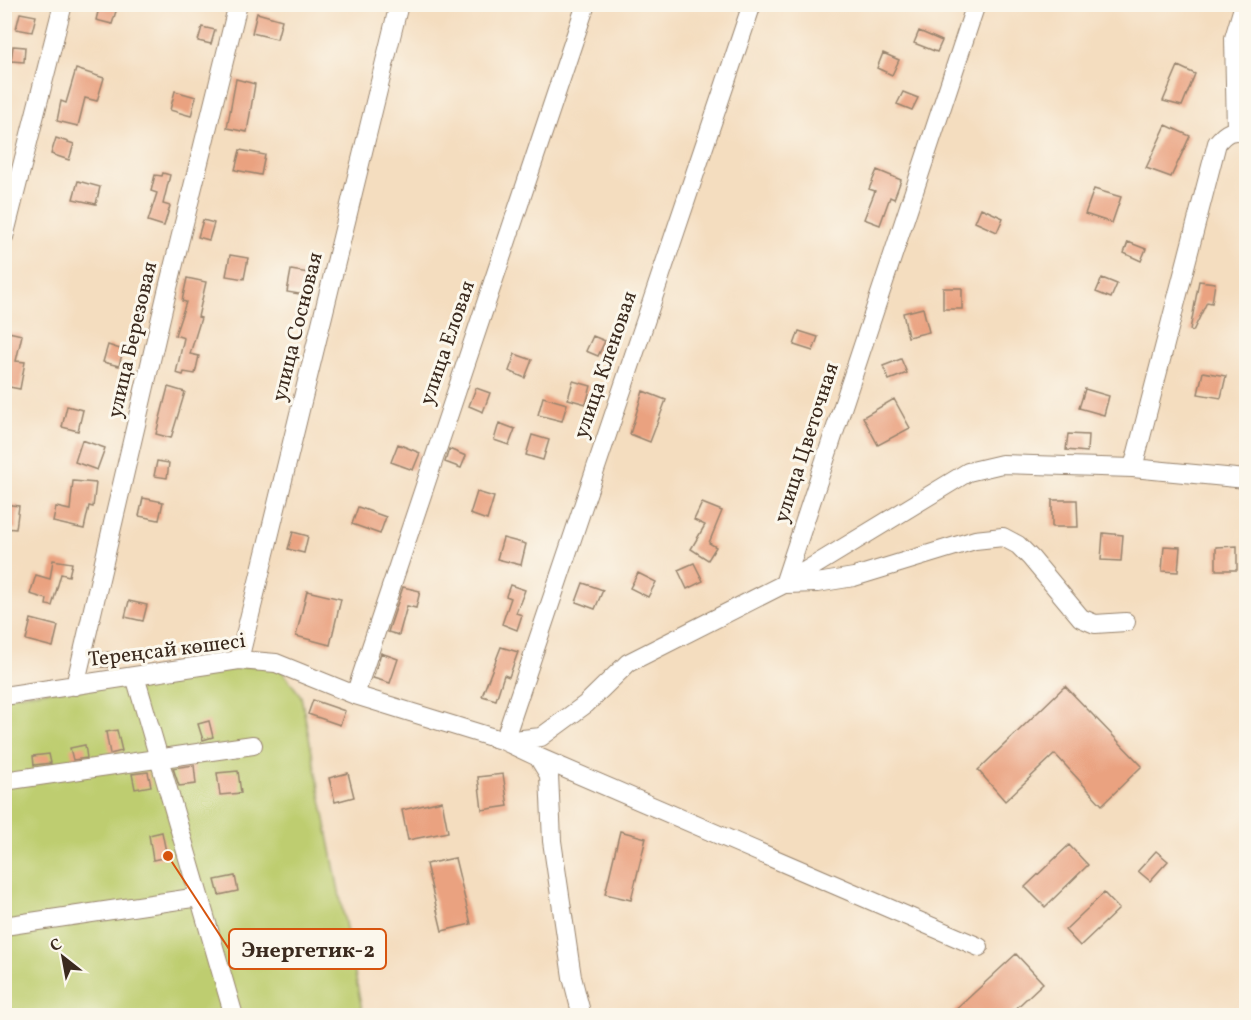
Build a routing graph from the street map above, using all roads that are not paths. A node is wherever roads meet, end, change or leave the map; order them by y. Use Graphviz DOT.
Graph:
graph roads {
  1 [pos="63,4"];
  2 [pos="238,4"];
  3 [pos="399,4"];
  4 [pos="586,4"];
  5 [pos="752,4"];
  6 [pos="976,4"];
  7 [pos="1244,4"];
  8 [pos="1241,131"];
  9 [pos="4,237"];
  10 [pos="1133,468"];
  11 [pos="1246,479"];
  12 [pos="784,584"];
  13 [pos="1126,622"];
  14 [pos="239,660"];
  15 [pos="135,676"];
  16 [pos="75,686"];
  17 [pos="355,695"];
  18 [pos="4,696"];
  19 [pos="504,741"];
  20 [pos="253,745"];
  21 [pos="159,757"];
  22 [pos="538,757"];
  23 [pos="4,781"];
  24 [pos="199,897"];
  25 [pos="4,926"];
  26 [pos="979,947"];
  27 [pos="234,1016"];
  28 [pos="582,1016"];
  1 -- 9 [label="street"];
  2 -- 16 [label="street, улица Березовая"];
  3 -- 14 [label="street, улица Сосновая"];
  4 -- 17 [label="street, улица Еловая"];
  5 -- 19 [label="street, улица Кленовая"];
  6 -- 12 [label="street, улица Цветочная"];
  7 -- 8 [label="street"];
  8 -- 10 [label="street"];
  10 -- 11 [label="street"];
  10 -- 12 [label="street"];
  12 -- 13 [label="street"];
  12 -- 19 [label="street"];
  14 -- 15 [label="street, Тереңсай көшесі"];
  14 -- 17 [label="street, Тереңсай көшесі"];
  15 -- 16 [label="street, Тереңсай көшесі"];
  15 -- 21 [label="street"];
  16 -- 18 [label="street, Тереңсай көшесі"];
  17 -- 19 [label="street, Тереңсай көшесі"];
  19 -- 22 [label="street, Тереңсай көшесі"];
  20 -- 21 [label="street"];
  21 -- 23 [label="street"];
  21 -- 24 [label="street"];
  22 -- 26 [label="street, Тереңсай көшесі"];
  22 -- 28 [label="street"];
  24 -- 25 [label="street"];
  24 -- 27 [label="street"];
}
